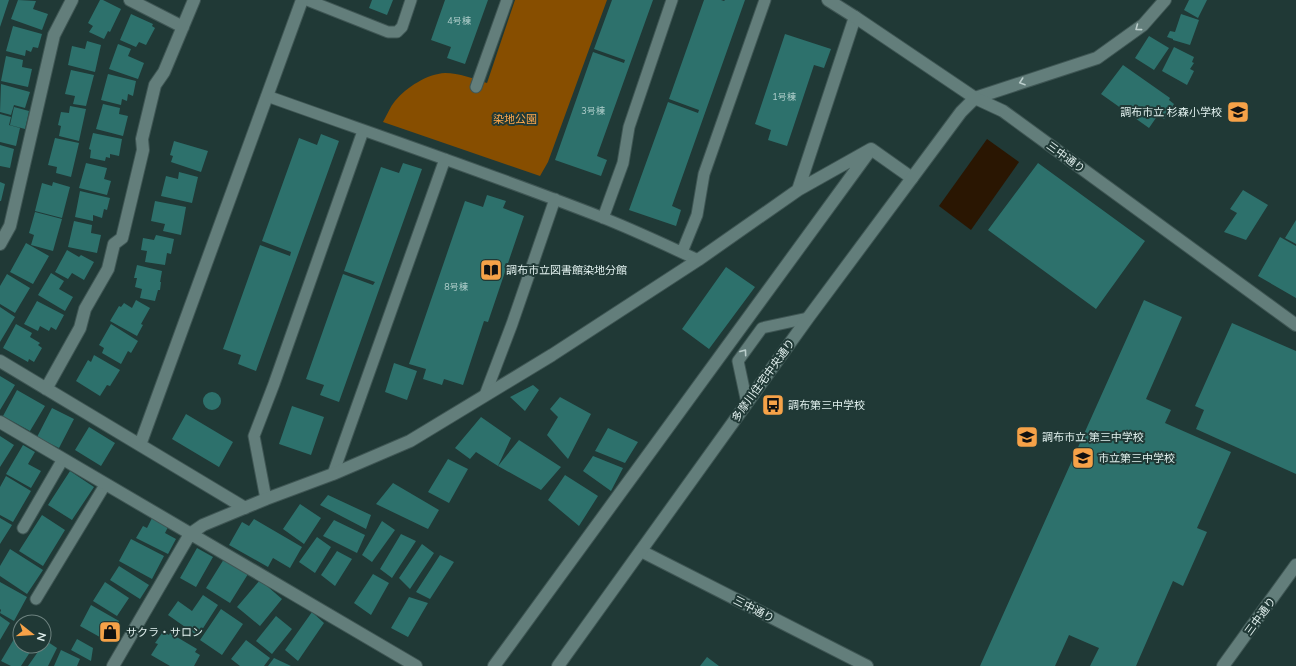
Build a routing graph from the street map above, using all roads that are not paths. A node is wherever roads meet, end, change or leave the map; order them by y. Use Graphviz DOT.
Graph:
graph roads {
  1 [pos="72,0"];
  2 [pos="130,0"];
  3 [pos="194,0"];
  4 [pos="302,0"];
  5 [pos="307,0"];
  6 [pos="411,0"];
  7 [pos="507,0"];
  8 [pos="672,0"];
  9 [pos="765,0"];
  10 [pos="828,0"];
  11 [pos="1165,0"];
  12 [pos="855,17"];
  13 [pos="183,27"];
  14 [pos="476,87"];
  15 [pos="267,96"];
  16 [pos="975,98"];
  17 [pos="363,130"];
  18 [pos="871,149"];
  19 [pos="445,159"];
  20 [pos="912,178"];
  21 [pos="798,190"];
  22 [pos="555,199"];
  23 [pos="603,218"];
  24 [pos="0,244"];
  25 [pos="682,252"];
  26 [pos="698,260"];
  27 [pos="808,318"];
  28 [pos="1296,325"];
  29 [pos="0,361"];
  30 [pos="46,389"];
  31 [pos="485,395"];
  32 [pos="747,402"];
  33 [pos="0,422"];
  34 [pos="140,445"];
  35 [pos="63,459"];
  36 [pos="333,474"];
  37 [pos="105,485"];
  38 [pos="266,499"];
  39 [pos="245,508"];
  40 [pos="23,528"];
  41 [pos="190,534"];
  42 [pos="641,552"];
  43 [pos="1296,565"];
  44 [pos="36,599"];
  45 [pos="113,666"];
  46 [pos="416,666"];
  47 [pos="494,666"];
  48 [pos="558,666"];
  49 [pos="867,666"];
  50 [pos="1223,666"];
  1 -- 24 [label="street"];
  2 -- 13 [label="street"];
  3 -- 13 [label="street"];
  4 -- 15 [label="street"];
  5 -- 6 [label="lane"];
  7 -- 14 [label="lane"];
  8 -- 23 [label="lane"];
  9 -- 25 [label="lane"];
  10 -- 12 [label="street, 三中通り"];
  11 -- 16 [label="street, one-way"];
  12 -- 16 [label="street, 三中通り"];
  12 -- 21 [label="street"];
  13 -- 30 [label="street"];
  15 -- 17 [label="lane"];
  15 -- 34 [label="street"];
  16 -- 20 [label="street, 多摩川住宅中央通り"];
  16 -- 28 [label="street, 三中通り"];
  17 -- 19 [label="lane"];
  17 -- 38 [label="lane"];
  18 -- 20 [label="street"];
  18 -- 21 [label="street"];
  18 -- 47 [label="street"];
  19 -- 22 [label="lane"];
  19 -- 36 [label="lane"];
  20 -- 27 [label="street, 多摩川住宅中央通り"];
  21 -- 26 [label="street"];
  22 -- 23 [label="lane"];
  22 -- 31 [label="lane"];
  23 -- 25 [label="lane"];
  25 -- 26 [label="lane"];
  26 -- 31 [label="street"];
  27 -- 32 [label="street, 多摩川住宅中央通り"];
  32 -- 27 [label="lane, one-way"];
  29 -- 30 [label="street"];
  30 -- 34 [label="street"];
  31 -- 36 [label="street"];
  32 -- 42 [label="street, 多摩川住宅中央通り"];
  33 -- 35 [label="street"];
  34 -- 39 [label="street"];
  35 -- 37 [label="street"];
  35 -- 40 [label="lane"];
  36 -- 38 [label="street"];
  37 -- 41 [label="street"];
  37 -- 44 [label="lane"];
  38 -- 39 [label="street"];
  39 -- 41 [label="street"];
  41 -- 45 [label="street"];
  41 -- 46 [label="street"];
  42 -- 48 [label="street, 多摩川住宅中央通り"];
  42 -- 49 [label="street, 三中通り"];
  43 -- 50 [label="street, 三中通り"];
}
